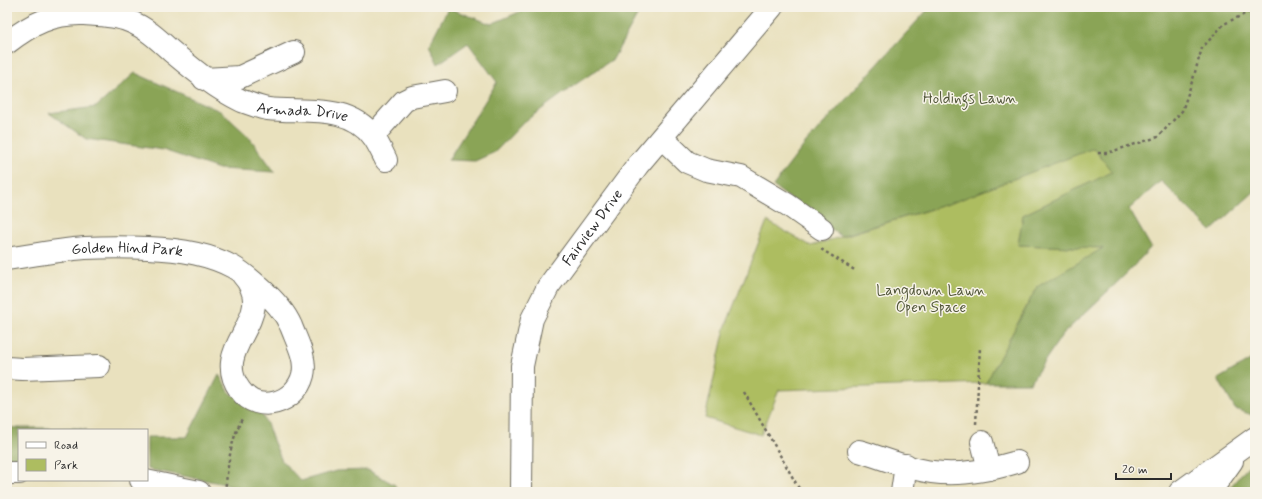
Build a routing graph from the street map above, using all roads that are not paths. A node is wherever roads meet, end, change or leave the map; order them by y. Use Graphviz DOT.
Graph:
graph roads {
  1 [pos="772,7"];
  2 [pos="135,12"];
  3 [pos="7,43"];
  4 [pos="294,52"];
  5 [pos="204,79"];
  6 [pos="445,91"];
  7 [pos="373,136"];
  8 [pos="662,138"];
  9 [pos="386,160"];
  10 [pos="822,229"];
  11 [pos="7,259"];
  12 [pos="242,274"];
  13 [pos="99,366"];
  14 [pos="15,369"];
  15 [pos="1250,441"];
  16 [pos="982,442"];
  17 [pos="859,451"];
  18 [pos="1017,462"];
  19 [pos="906,465"];
  20 [pos="989,470"];
  21 [pos="7,473"];
  22 [pos="18,473"];
  23 [pos="146,481"];
  24 [pos="199,492"];
  25 [pos="521,492"];
  26 [pos="902,492"];
  27 [pos="1180,492"];
  28 [pos="1210,492"];
  1 -- 8 [label="street, Fairview Drive"];
  2 -- 3 [label="street, Armada Drive"];
  2 -- 5 [label="street, Armada Drive"];
  4 -- 5 [label="street"];
  5 -- 7 [label="street, Armada Drive"];
  6 -- 7 [label="street"];
  7 -- 9 [label="street, Armada Drive"];
  8 -- 10 [label="street"];
  8 -- 25 [label="street, Fairview Drive"];
  11 -- 12 [label="street, Golden Hind Park"];
  12 -- 12 [label="street, Golden Hind Park"];
  13 -- 14 [label="street"];
  15 -- 27 [label="street"];
  15 -- 28 [label="street"];
  16 -- 20 [label="street"];
  17 -- 19 [label="street"];
  18 -- 20 [label="street"];
  19 -- 20 [label="street"];
  19 -- 26 [label="street"];
  21 -- 22 [label="street"];
  23 -- 24 [label="street"];
}
